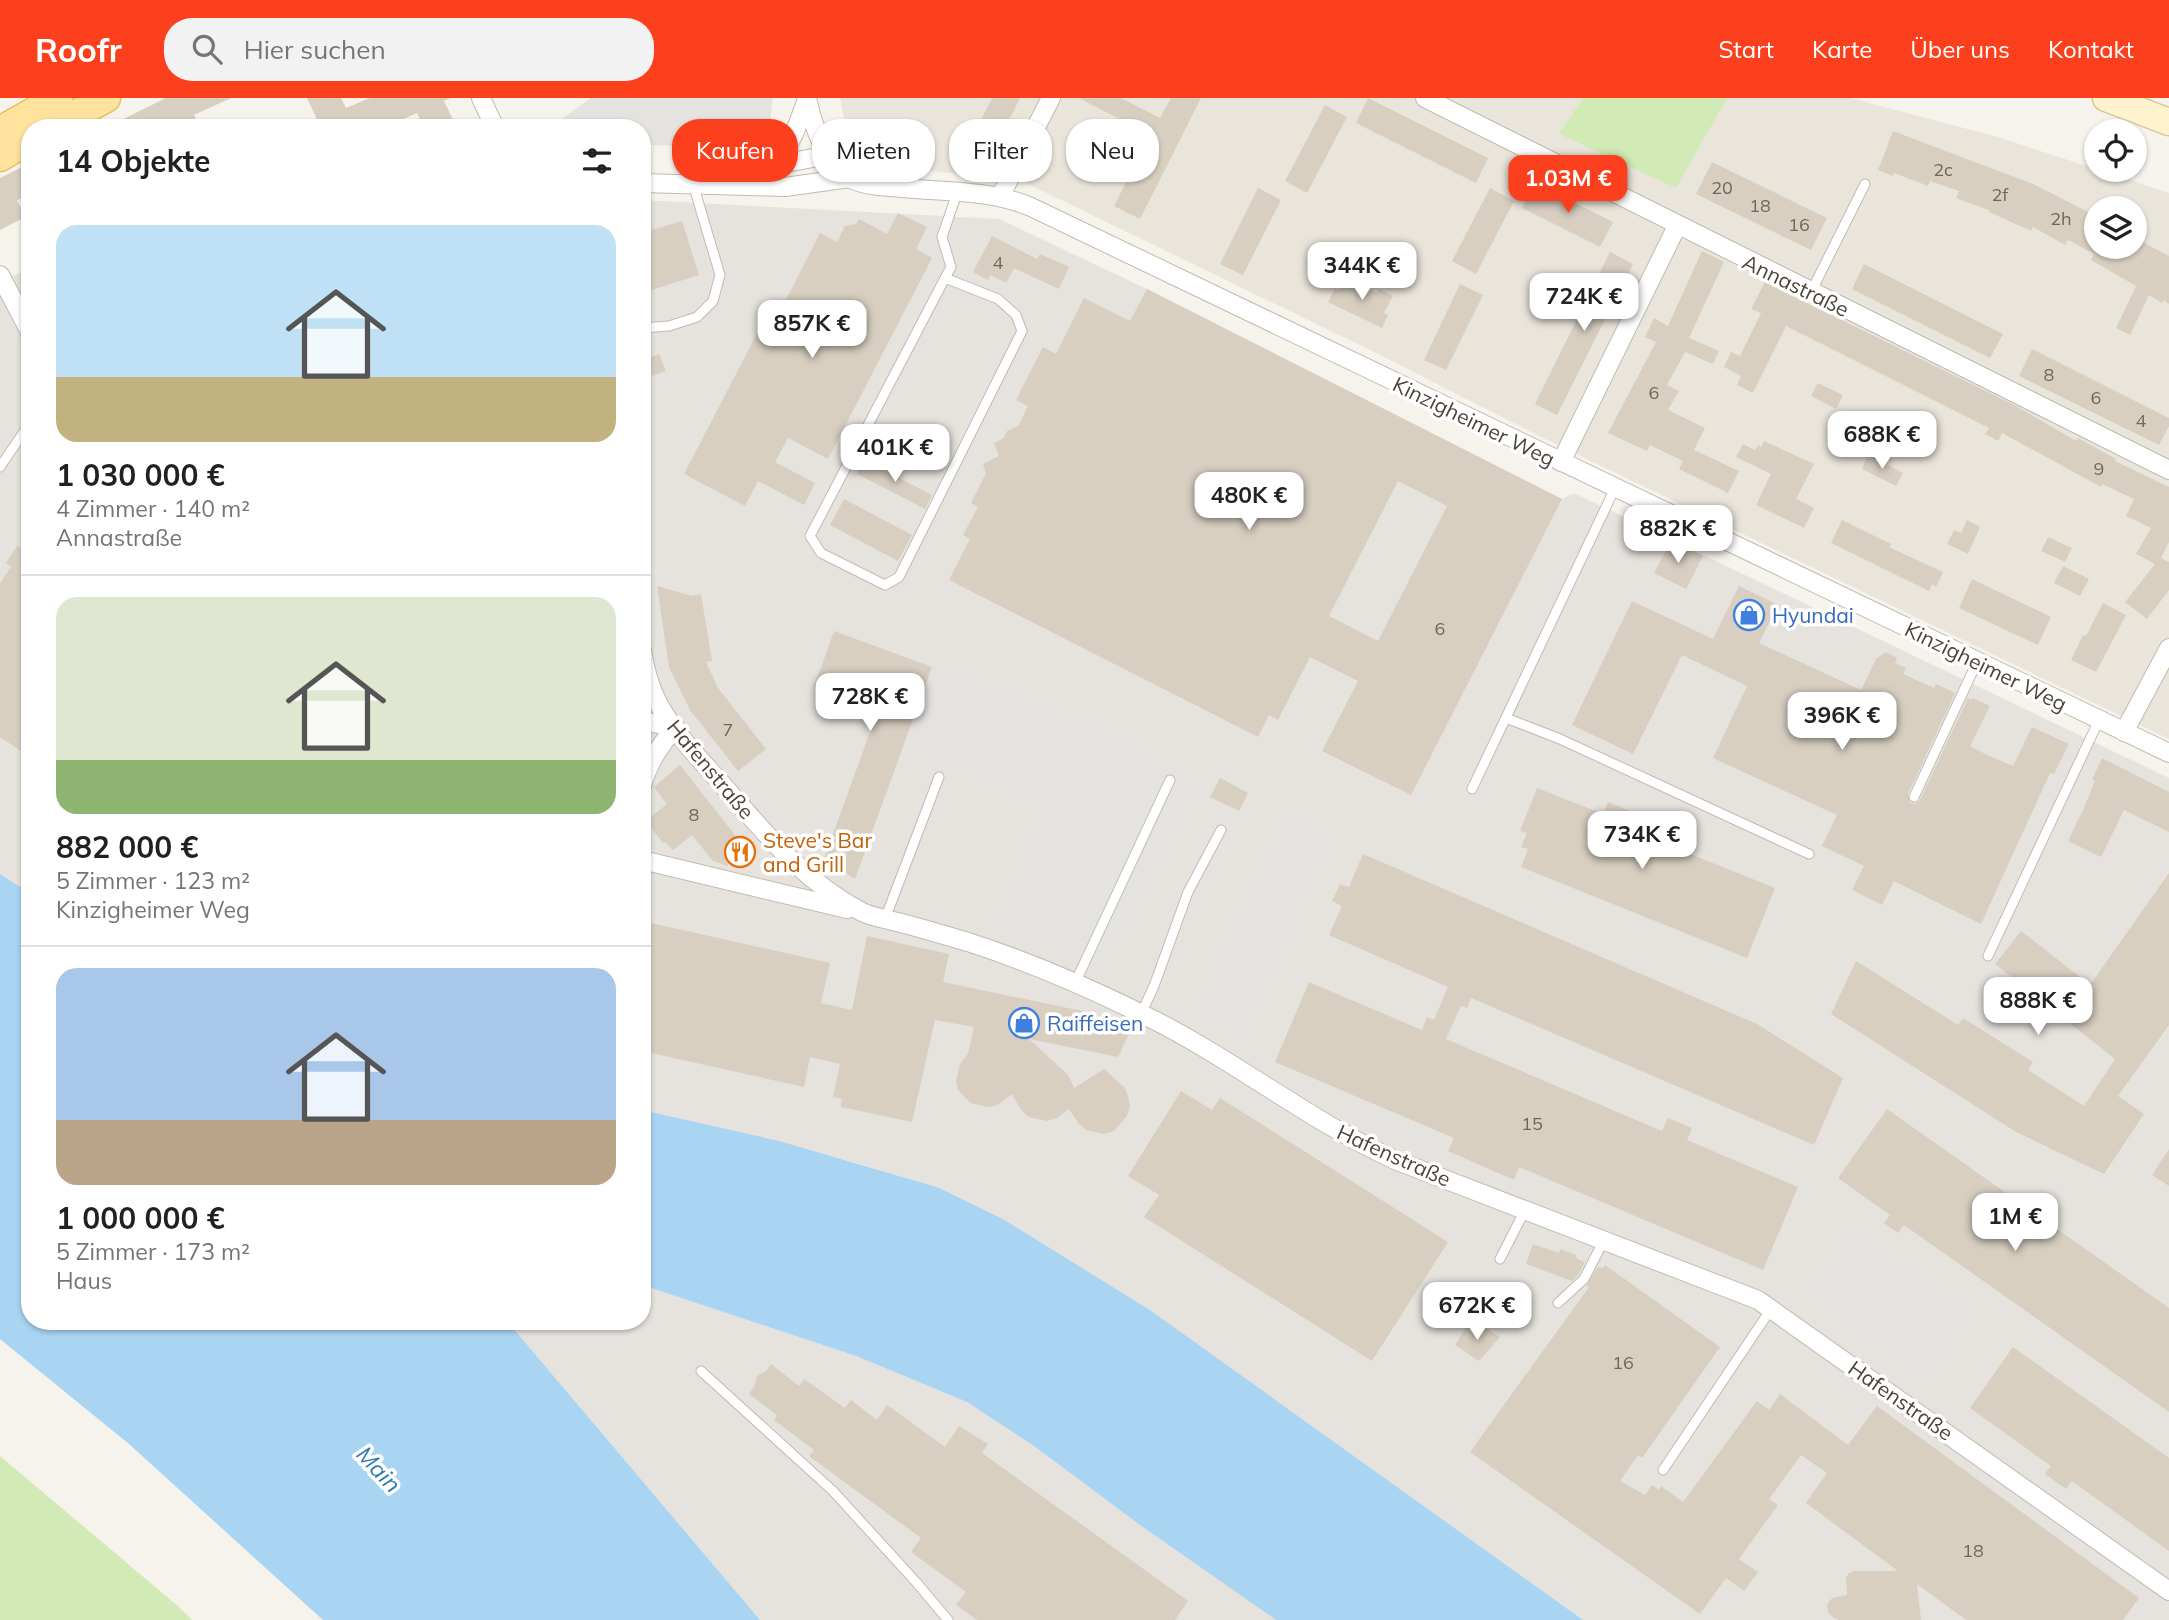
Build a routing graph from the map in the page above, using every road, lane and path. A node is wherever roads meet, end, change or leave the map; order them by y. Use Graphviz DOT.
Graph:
graph roads {
  1 [pos="58,98"];
  2 [pos="106,98"];
  3 [pos="481,98"];
  4 [pos="1051,98"];
  5 [pos="1425,98"];
  6 [pos="2106,98"];
  7 [pos="807,99"];
  8 [pos="21,119"];
  9 [pos="21,119"];
  10 [pos="67,119"];
  11 [pos="491,119"];
  12 [pos="814,119"];
  13 [pos="2169,122"];
  14 [pos="798,125"];
  15 [pos="0,131"];
  16 [pos="21,144"];
  17 [pos="0,157"];
  18 [pos="731,182"];
  19 [pos="821,182"];
  20 [pos="865,182"];
  21 [pos="651,183"];
  22 [pos="693,184"];
  23 [pos="1865,184"];
  24 [pos="724,185"];
  25 [pos="957,193"];
  26 [pos="1000,197"];
  27 [pos="1677,226"];
  28 [pos="0,275"];
  29 [pos="944,278"];
  30 [pos="1811,292"];
  31 [pos="21,315"];
  32 [pos="651,327"];
  33 [pos="21,436"];
  34 [pos="1561,463"];
  35 [pos="0,467"];
  36 [pos="2169,470"];
  37 [pos="1615,488"];
  38 [pos="2169,648"];
  39 [pos="1977,662"];
  40 [pos="651,687"];
  41 [pos="1506,718"];
  42 [pos="2099,720"];
  43 [pos="651,723"];
  44 [pos="675,727"];
  45 [pos="2124,732"];
  46 [pos="2169,753"];
  47 [pos="651,762"];
  48 [pos="939,777"];
  49 [pos="1170,780"];
  50 [pos="1472,789"];
  51 [pos="1914,797"];
  52 [pos="1221,830"];
  53 [pos="1809,854"];
  54 [pos="651,862"];
  55 [pos="864,913"];
  56 [pos="886,919"];
  57 [pos="1988,956"];
  58 [pos="1075,983"];
  59 [pos="1141,1014"];
  60 [pos="1525,1210"];
  61 [pos="1604,1240"];
  62 [pos="1500,1259"];
  63 [pos="1558,1303"];
  64 [pos="1772,1309"];
  65 [pos="701,1371"];
  66 [pos="1663,1470"];
  67 [pos="2169,1591"];
  68 [pos="947,1620"];
  1 -- 8 [label="main road"];
  2 -- 10 [label="main road"];
  3 -- 11 [label="street"];
  4 -- 26 [label="street"];
  5 -- 27 [label="street, Annastraße"];
  6 -- 13 [label="main road"];
  7 -- 12 [label="street"];
  7 -- 14 [label="street"];
  9 -- 15 [label="main road"];
  16 -- 17 [label="main road"];
  18 -- 24 [label="street"];
  19 -- 24 [label="street"];
  20 -- 25 [label="street, Kinzigheimer Weg"];
  21 -- 22 [label="street"];
  22 -- 24 [label="street"];
  22 -- 32 [label="lane"];
  23 -- 30 [label="lane"];
  25 -- 26 [label="street, Kinzigheimer Weg"];
  25 -- 29 [label="lane"];
  26 -- 34 [label="street, Kinzigheimer Weg"];
  27 -- 30 [label="street, Annastraße"];
  27 -- 34 [label="street"];
  28 -- 31 [label="street"];
  29 -- 29 [label="lane"];
  30 -- 36 [label="street, Annastraße"];
  33 -- 35 [label="lane"];
  34 -- 37 [label="street, Kinzigheimer Weg"];
  37 -- 39 [label="street, Kinzigheimer Weg"];
  37 -- 41 [label="lane"];
  38 -- 45 [label="street"];
  39 -- 42 [label="street, Kinzigheimer Weg"];
  39 -- 51 [label="lane"];
  40 -- 44 [label="street, Hafenstraße"];
  41 -- 50 [label="lane"];
  41 -- 53 [label="lane"];
  42 -- 45 [label="street, Kinzigheimer Weg"];
  42 -- 57 [label="lane"];
  43 -- 44 [label="street"];
  44 -- 47 [label="street"];
  44 -- 55 [label="street, Hafenstraße"];
  45 -- 46 [label="street, Kinzigheimer Weg"];
  48 -- 56 [label="lane"];
  49 -- 58 [label="lane"];
  52 -- 59 [label="lane"];
  54 -- 55 [label="street"];
  55 -- 56 [label="street, Hafenstraße"];
  56 -- 58 [label="street, Hafenstraße"];
  58 -- 59 [label="street, Hafenstraße"];
  59 -- 60 [label="street, Hafenstraße"];
  60 -- 61 [label="street, Hafenstraße"];
  60 -- 62 [label="lane"];
  61 -- 63 [label="lane"];
  61 -- 64 [label="street, Hafenstraße"];
  64 -- 66 [label="lane"];
  64 -- 67 [label="street, Hafenstraße"];
  65 -- 68 [label="lane"];
}
